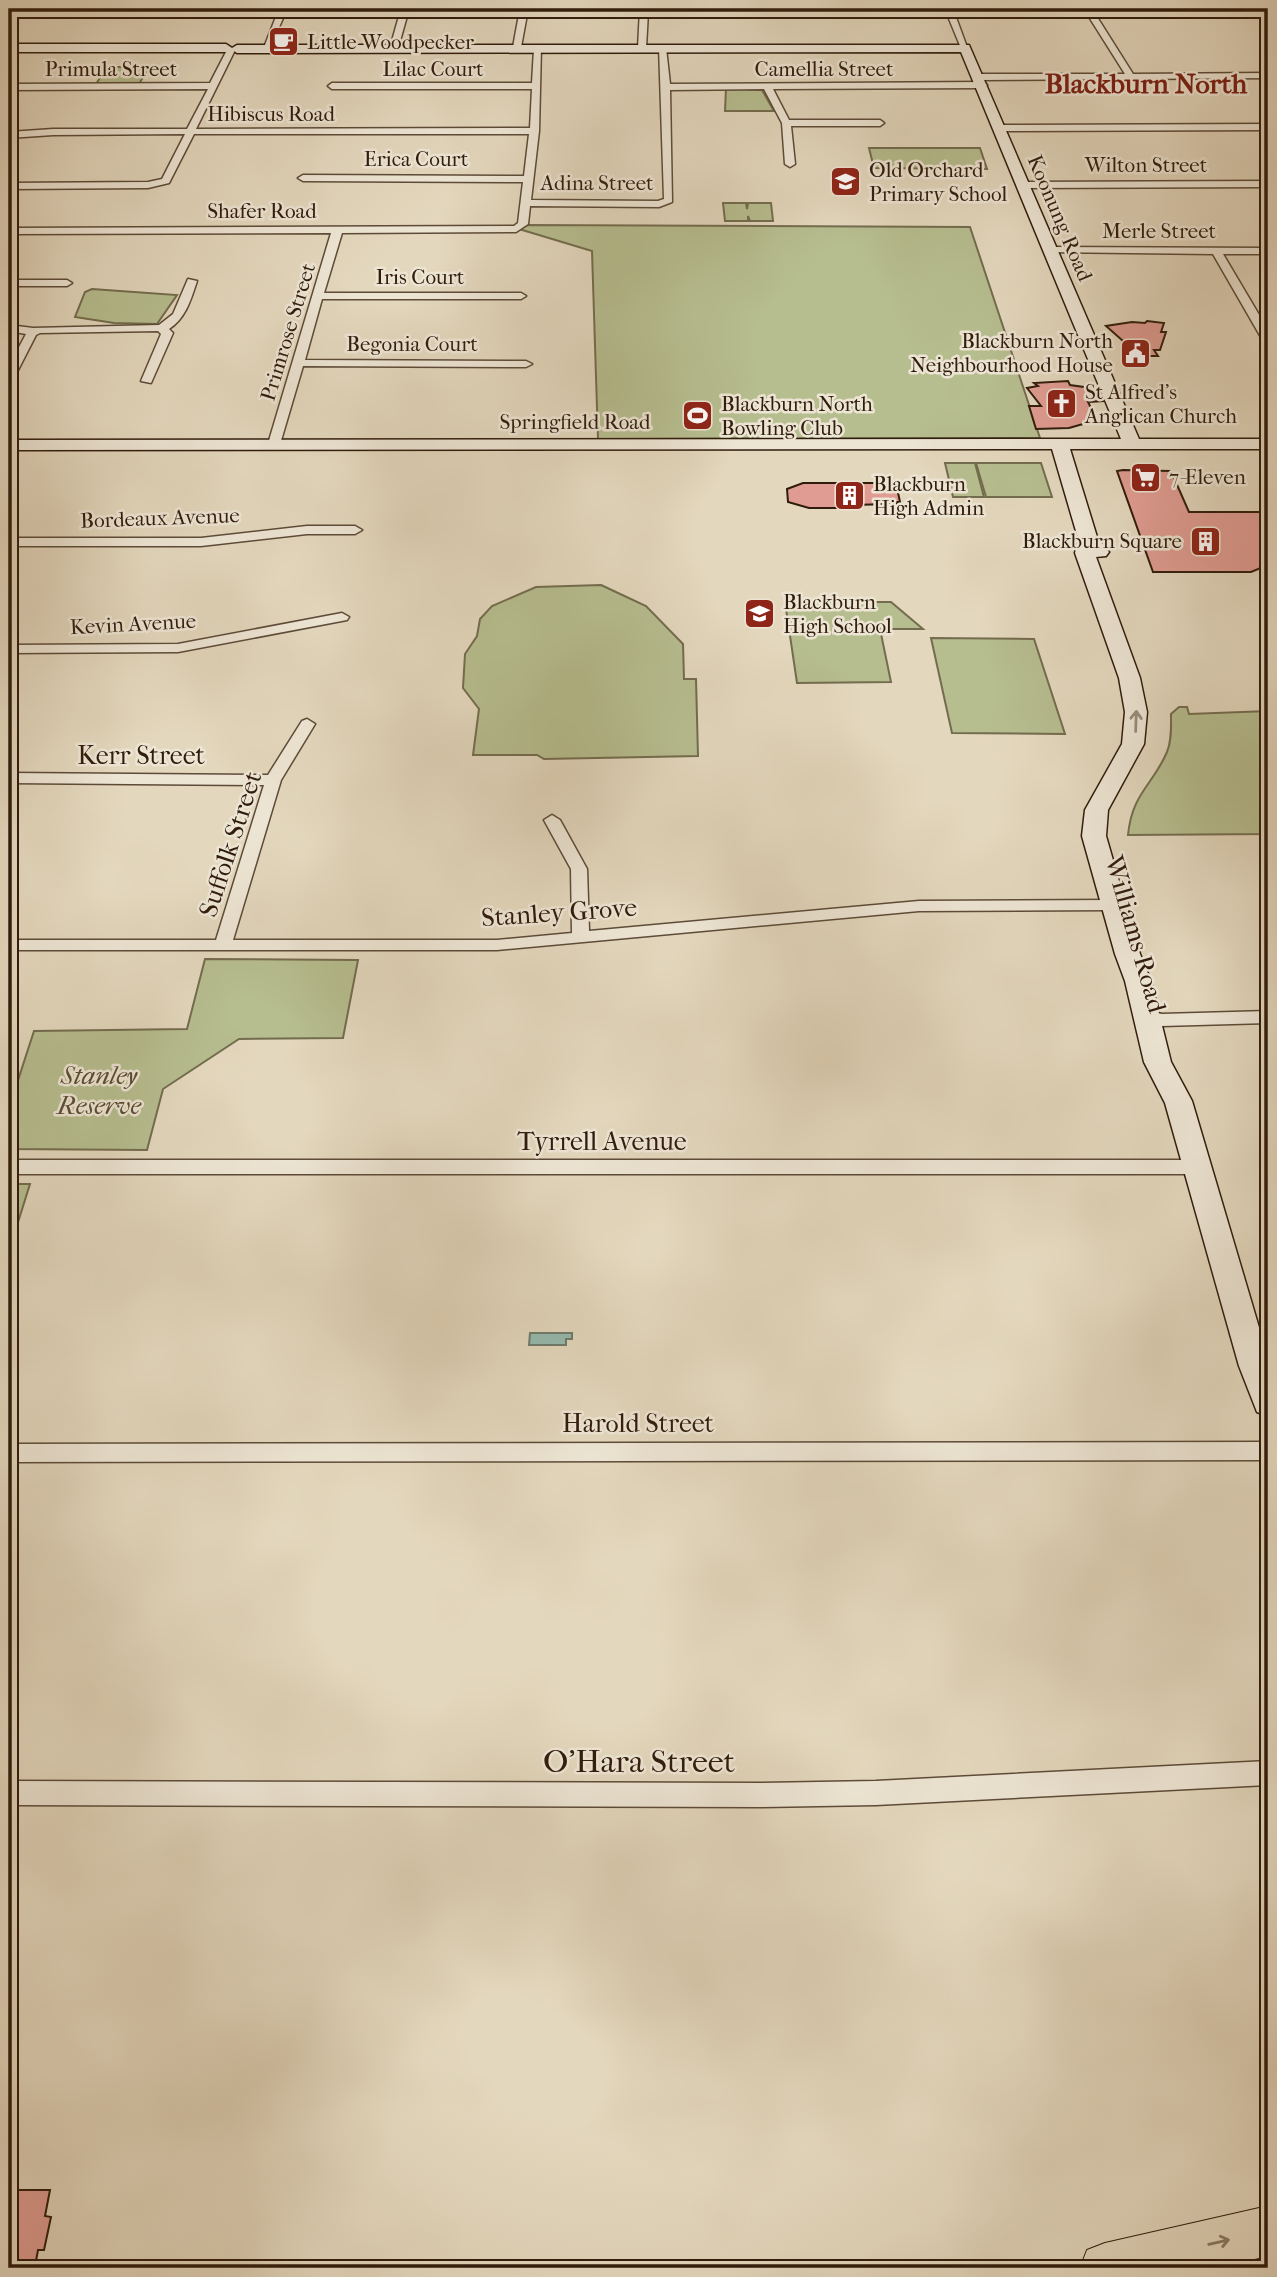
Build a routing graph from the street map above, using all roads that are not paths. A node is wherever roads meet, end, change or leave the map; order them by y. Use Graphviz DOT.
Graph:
graph roads {
  1 [pos="284,9"];
  2 [pos="405,9"];
  3 [pos="524,9"];
  4 [pos="644,9"];
  5 [pos="949,9"];
  6 [pos="1088,9"];
  7 [pos="1264,9"];
  8 [pos="844,10"];
  9 [pos="1268,14"];
  10 [pos="517,47"];
  11 [pos="9,48"];
  12 [pos="266,48"];
  13 [pos="394,48"];
  14 [pos="642,48"];
  15 [pos="662,48"];
  16 [pos="965,48"];
  17 [pos="231,49"];
  18 [pos="538,49"];
  19 [pos="1268,76"];
  20 [pos="1131,77"];
  21 [pos="981,81"];
  22 [pos="213,86"];
  23 [pos="332,86"];
  24 [pos="534,86"];
  25 [pos="666,86"];
  26 [pos="767,86"];
  27 [pos="9,87"];
  28 [pos="786,123"];
  29 [pos="880,123"];
  30 [pos="1268,127"];
  31 [pos="1000,128"];
  32 [pos="192,131"];
  33 [pos="534,131"];
  34 [pos="9,135"];
  35 [pos="790,164"];
  36 [pos="303,178"];
  37 [pos="529,179"];
  38 [pos="1268,184"];
  39 [pos="1024,185"];
  40 [pos="9,186"];
  41 [pos="525,203"];
  42 [pos="9,231"];
  43 [pos="337,231"];
  44 [pos="1050,250"];
  45 [pos="1216,251"];
  46 [pos="1268,251"];
  47 [pos="192,281"];
  48 [pos="9,283"];
  49 [pos="67,283"];
  50 [pos="319,296"];
  51 [pos="521,296"];
  52 [pos="9,328"];
  53 [pos="161,328"];
  54 [pos="32,333"];
  55 [pos="1268,339"];
  56 [pos="299,363"];
  57 [pos="526,364"];
  58 [pos="9,376"];
  59 [pos="147,381"];
  60 [pos="9,444"];
  61 [pos="274,444"];
  62 [pos="1059,444"];
  63 [pos="1132,444"];
  64 [pos="1268,444"];
  65 [pos="355,530"];
  66 [pos="9,542"];
  67 [pos="342,617"];
  68 [pos="9,649"];
  69 [pos="307,724"];
  70 [pos="9,778"];
  71 [pos="273,780"];
  72 [pos="552,820"];
  73 [pos="1113,883"];
  74 [pos="581,939"];
  75 [pos="9,945"];
  76 [pos="223,945"];
  77 [pos="1268,1017"];
  78 [pos="1156,1024"];
  79 [pos="9,1167"];
  80 [pos="1196,1167"];
  81 [pos="1268,1403"];
  82 [pos="1268,1451"];
  83 [pos="9,1453"];
  84 [pos="1268,1773"];
  85 [pos="9,1793"];
  86 [pos="1268,2231"];
  87 [pos="1105,2268"];
  1 -- 12 [label="street"];
  2 -- 13 [label="street"];
  3 -- 10 [label="street"];
  4 -- 8 [label="street"];
  4 -- 14 [label="street"];
  5 -- 16 [label="street, Koonung Road"];
  6 -- 20 [label="street"];
  7 -- 9 [label="street"];
  10 -- 13 [label="street"];
  10 -- 18 [label="street"];
  11 -- 17 [label="street"];
  12 -- 13 [label="street"];
  12 -- 17 [label="street"];
  14 -- 15 [label="street"];
  14 -- 18 [label="street"];
  15 -- 16 [label="street"];
  15 -- 25 [label="street"];
  16 -- 21 [label="street, Koonung Road"];
  17 -- 22 [label="street"];
  18 -- 24 [label="street, Shafer Road"];
  19 -- 20 [label="street, Camellia Street"];
  20 -- 21 [label="street, Camellia Street"];
  21 -- 26 [label="street, Camellia Street"];
  21 -- 31 [label="street, Koonung Road"];
  22 -- 27 [label="street, Primula Street"];
  22 -- 32 [label="street"];
  23 -- 24 [label="street, Lilac Court"];
  24 -- 33 [label="street, Shafer Road"];
  25 -- 26 [label="street, Camellia Street"];
  25 -- 41 [label="street, Adina Street"];
  26 -- 28 [label="street"];
  28 -- 29 [label="street"];
  28 -- 35 [label="street"];
  30 -- 31 [label="street"];
  31 -- 39 [label="street, Koonung Road"];
  32 -- 33 [label="street, Hibiscus Road"];
  32 -- 34 [label="street, Hibiscus Road"];
  32 -- 40 [label="street"];
  33 -- 37 [label="street, Shafer Road"];
  36 -- 37 [label="street, Erica Court"];
  37 -- 41 [label="street, Shafer Road"];
  38 -- 39 [label="street, Wilton Street"];
  39 -- 44 [label="street, Koonung Road"];
  41 -- 43 [label="street, Shafer Road"];
  42 -- 43 [label="street, Shafer Road"];
  43 -- 50 [label="street, Primrose Street"];
  44 -- 45 [label="street, Merle Street"];
  44 -- 63 [label="street, Koonung Road"];
  45 -- 46 [label="street, Merle Street"];
  45 -- 55 [label="street"];
  47 -- 53 [label="street"];
  48 -- 49 [label="street"];
  50 -- 51 [label="street, Iris Court"];
  50 -- 56 [label="street, Primrose Street"];
  52 -- 54 [label="street"];
  53 -- 54 [label="street"];
  53 -- 59 [label="street"];
  54 -- 58 [label="street"];
  56 -- 57 [label="street, Begonia Court"];
  56 -- 61 [label="street, Primrose Street"];
  60 -- 61 [label="street, Springfield Road"];
  61 -- 62 [label="street, Springfield Road"];
  62 -- 63 [label="street, Springfield Road"];
  62 -- 73 [label="street, Williams Road"];
  63 -- 64 [label="street, Springfield Road"];
  65 -- 66 [label="street, Bordeaux Avenue"];
  67 -- 68 [label="street, Kevin Avenue"];
  69 -- 71 [label="street, Suffolk Street"];
  70 -- 71 [label="street, Kerr Street"];
  71 -- 76 [label="street, Suffolk Street"];
  72 -- 74 [label="street"];
  73 -- 74 [label="street, Stanley Grove"];
  73 -- 78 [label="street, Williams Road"];
  74 -- 76 [label="street, Stanley Grove"];
  75 -- 76 [label="street, Stanley Grove"];
  77 -- 78 [label="street"];
  78 -- 80 [label="street, Williams Road"];
  79 -- 80 [label="street, Tyrrell Avenue"];
  80 -- 81 [label="street, Williams Road"];
  82 -- 83 [label="street, Harold Street"];
  84 -- 85 [label="street, O'Hara Street"];
  87 -- 86 [label="main road, one-way"];
}
